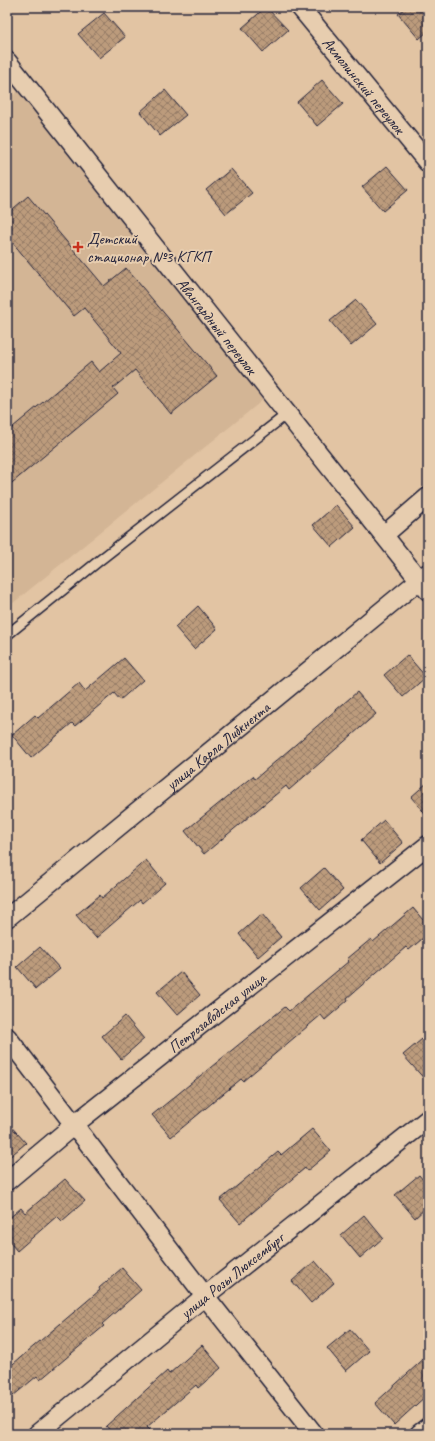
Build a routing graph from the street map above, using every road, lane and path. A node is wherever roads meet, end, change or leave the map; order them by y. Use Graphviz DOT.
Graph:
graph roads {
  1 [pos="300,7"];
  2 [pos="7,61"];
  3 [pos="428,163"];
  4 [pos="287,414"];
  5 [pos="428,497"];
  6 [pos="384,535"];
  7 [pos="425,581"];
  8 [pos="7,635"];
  9 [pos="428,845"];
  10 [pos="7,918"];
  11 [pos="7,1037"];
  12 [pos="428,1119"];
  13 [pos="75,1124"];
  14 [pos="7,1181"];
  15 [pos="205,1296"];
  16 [pos="428,1427"];
  17 [pos="37,1434"];
  18 [pos="314,1434"];
  19 [pos="419,1434"];
  1 -- 3 [label="street, Акмолинский переулок"];
  2 -- 4 [label="street, Авангардный переулок"];
  4 -- 6 [label="street, Авангардный переулок"];
  4 -- 8 [label="lane"];
  5 -- 6 [label="street"];
  6 -- 7 [label="street, Авангардный переулок"];
  7 -- 10 [label="street, улица Карла Либкнехта"];
  9 -- 13 [label="street, Петрозаводская улица"];
  11 -- 13 [label="street"];
  12 -- 15 [label="street, улица Розы Люксембург"];
  13 -- 14 [label="street, Петрозаводская улица"];
  13 -- 15 [label="street"];
  15 -- 17 [label="street, улица Розы Люксембург"];
  15 -- 18 [label="street"];
  16 -- 19 [label="street"];
}
